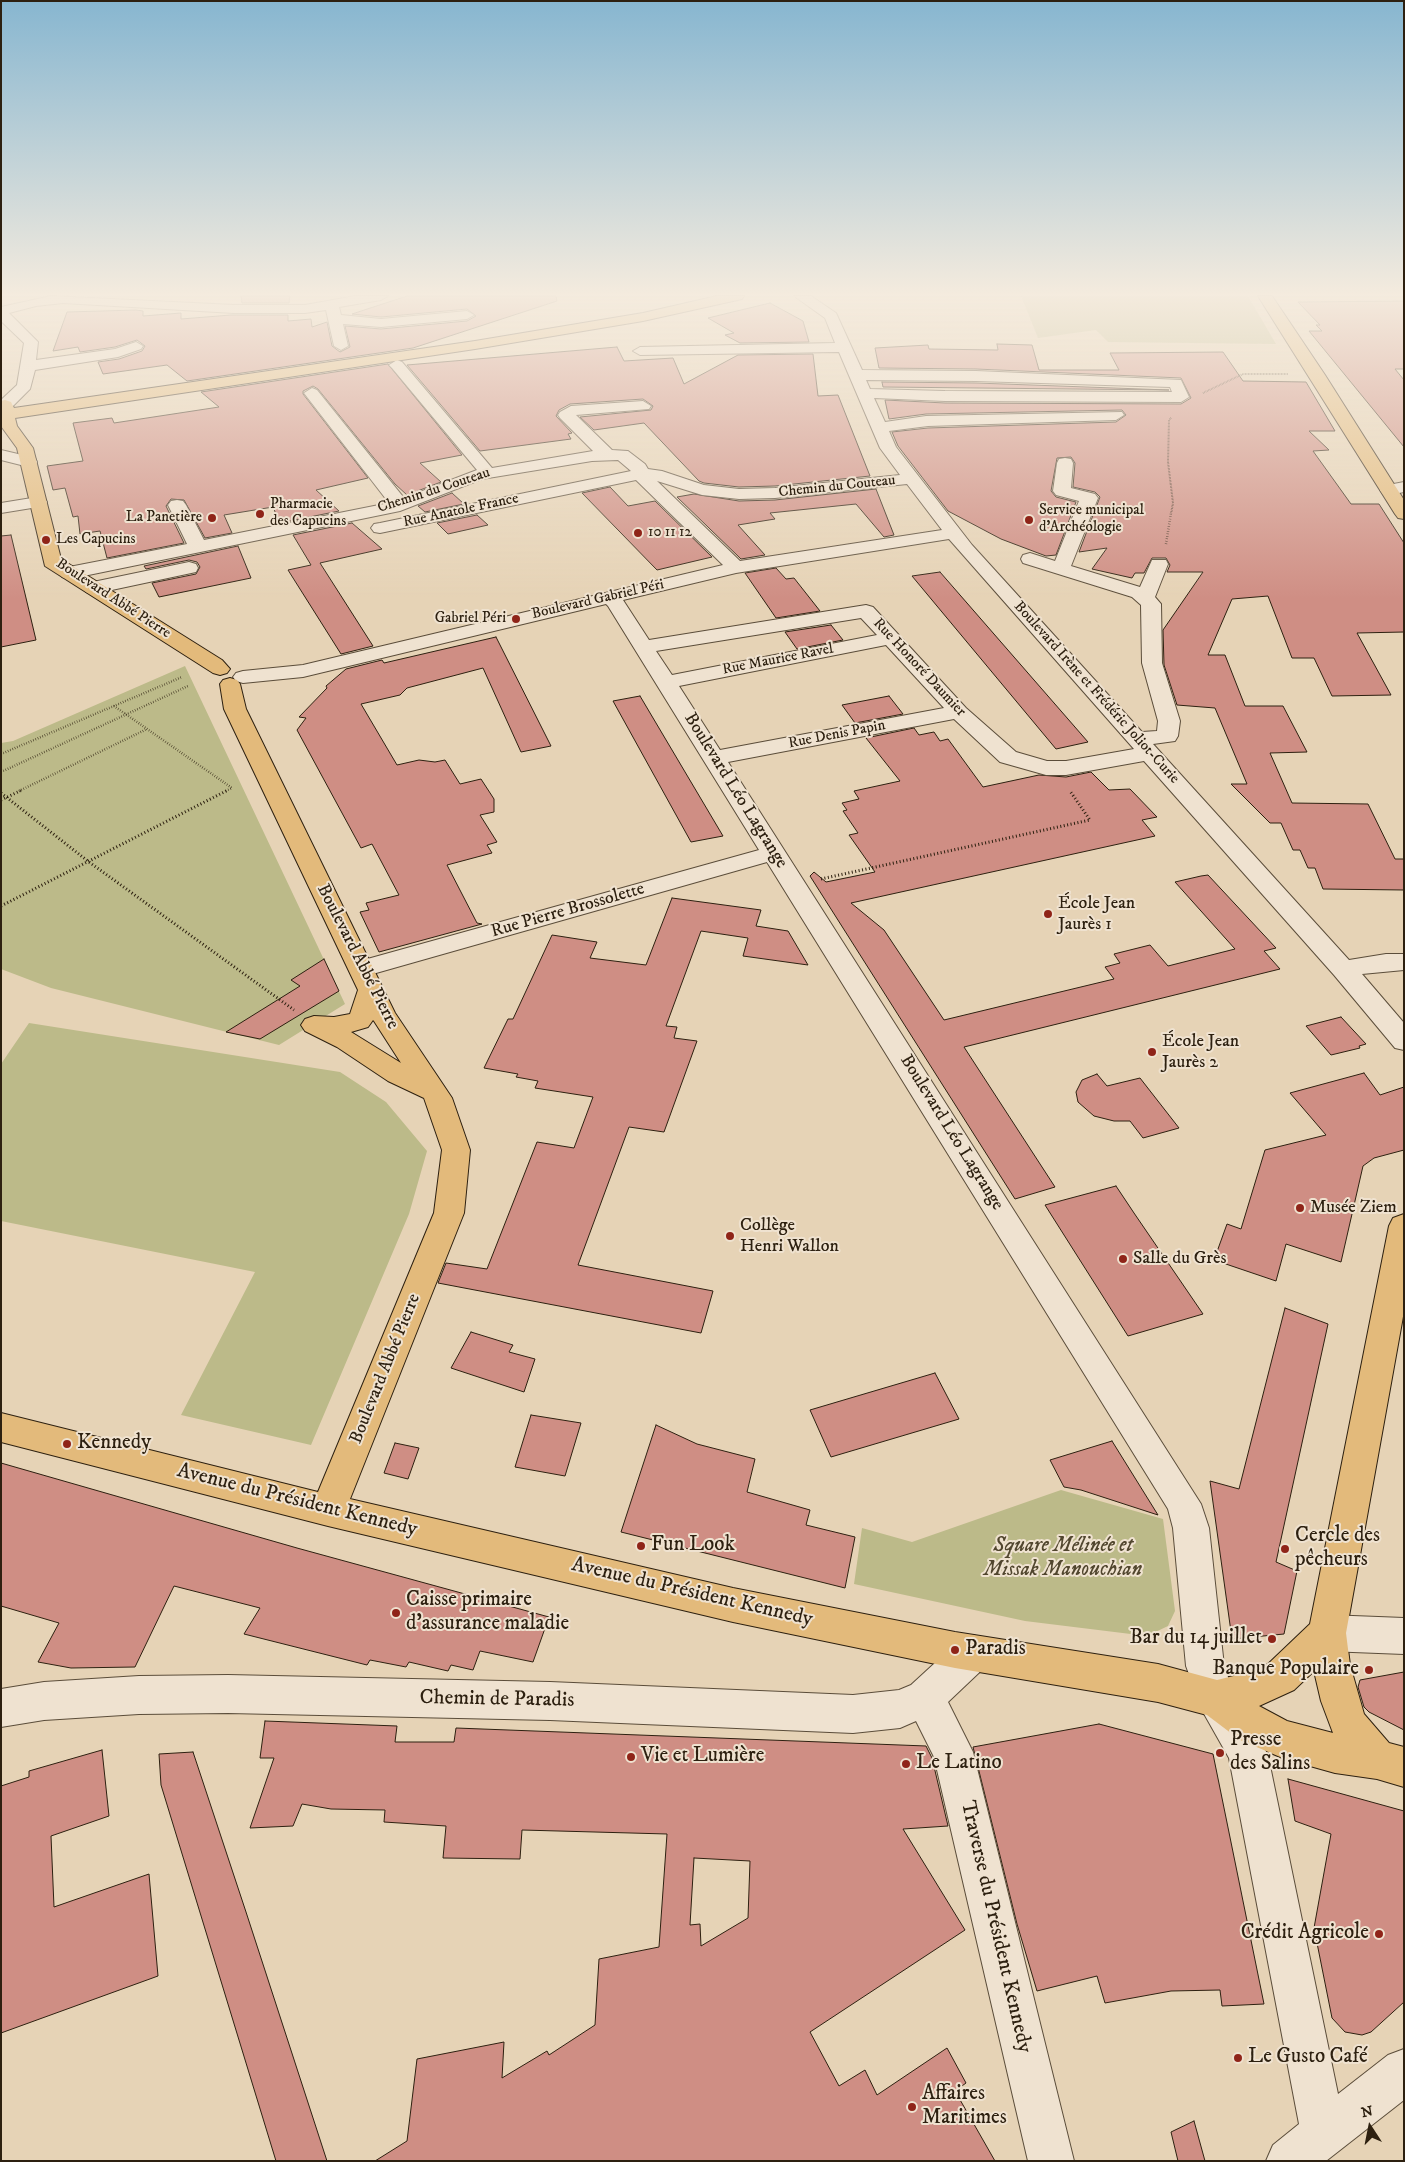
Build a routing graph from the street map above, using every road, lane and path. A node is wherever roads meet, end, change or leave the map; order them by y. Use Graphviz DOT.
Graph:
graph roads {
  1 [pos="1003,396"];
  2 [pos="15,397"];
  3 [pos="32,397"];
  4 [pos="91,397"];
  5 [pos="97,397"];
  6 [pos="315,397"];
  7 [pos="424,397"];
  8 [pos="865,397"];
  9 [pos="1083,397"];
  10 [pos="1181,397"];
  11 [pos="1332,397"];
  12 [pos="38,405"];
  13 [pos="643,406"];
  14 [pos="3,410"];
  15 [pos="1127,414"];
  16 [pos="1174,414"];
  17 [pos="1010,418"];
  18 [pos="878,427"];
  19 [pos="30,443"];
  20 [pos="607,454"];
  21 [pos="1,455"];
  22 [pos="1065,463"];
  23 [pos="488,473"];
  24 [pos="640,474"];
  25 [pos="911,479"];
  26 [pos="1396,489"];
  27 [pos="38,502"];
  28 [pos="177,505"];
  29 [pos="400,506"];
  30 [pos="1,508"];
  31 [pos="1404,514"];
  32 [pos="364,531"];
  33 [pos="955,533"];
  34 [pos="198,547"];
  35 [pos="1030,560"];
  36 [pos="209,564"];
  37 [pos="1160,564"];
  38 [pos="736,567"];
  39 [pos="1060,568"];
  40 [pos="69,573"];
  41 [pos="93,588"];
  42 [pos="609,596"];
  43 [pos="1145,598"];
  44 [pos="891,638"];
  45 [pos="643,647"];
  46 [pos="231,676"];
  47 [pos="182,677"];
  48 [pos="666,682"];
  49 [pos="188,686"];
  50 [pos="114,706"];
  51 [pos="959,712"];
  52 [pos="126,714"];
  53 [pos="146,729"];
  54 [pos="1144,746"];
  55 [pos="1,754"];
  56 [pos="714,758"];
  57 [pos="1066,768"];
  58 [pos="1,772"];
  59 [pos="1,793"];
  60 [pos="7,797"];
  61 [pos="1,800"];
  62 [pos="774,852"];
  63 [pos="89,862"];
  64 [pos="794,884"];
  65 [pos="1,906"];
  66 [pos="1404,962"];
  67 [pos="1344,969"];
  68 [pos="366,979"];
  69 [pos="314,1025"];
  70 [pos="1404,1041"];
  71 [pos="434,1092"];
  72 [pos="1404,1226"];
  73 [pos="1,1428"];
  74 [pos="328,1510"];
  75 [pos="1327,1633"];
  76 [pos="1404,1636"];
  77 [pos="973,1653"];
  78 [pos="925,1698"];
  79 [pos="1217,1699"];
  80 [pos="1,1708"];
  81 [pos="1390,1763"];
  82 [pos="1404,2071"];
  83 [pos="1324,2134"];
  84 [pos="1050,2161"];
  85 [pos="1289,2161"];
  1 -- 17 [label="street"];
  2 -- 14 [label="street"];
  3 -- 12 [label="street"];
  4 -- 12 [label="main road"];
  5 -- 12 [label="main road"];
  6 -- 29 [label="street"];
  7 -- 23 [label="street"];
  8 -- 18 [label="street, Boulevard Irène et Frédéric Joliot-Curie"];
  9 -- 10 [label="street"];
  11 -- 26 [label="main road"];
  12 -- 14 [label="main road"];
  12 -- 19 [label="main road, Boulevard Abbé Pierre"];
  13 -- 20 [label="street"];
  14 -- 19 [label="main road, Boulevard Abbé Pierre"];
  15 -- 17 [label="street"];
  16 -- 37 [label="path"];
  17 -- 18 [label="street"];
  18 -- 25 [label="street, Boulevard Irène et Frédéric Joliot-Curie"];
  19 -- 21 [label="street"];
  19 -- 27 [label="main road, Boulevard Abbé Pierre"];
  20 -- 23 [label="street, Chemin du Couteau"];
  20 -- 24 [label="street, Chemin du Couteau"];
  22 -- 39 [label="street"];
  23 -- 29 [label="street, Chemin du Couteau"];
  24 -- 25 [label="street, Chemin du Couteau"];
  24 -- 32 [label="street, Rue Anatole France"];
  24 -- 38 [label="street"];
  25 -- 33 [label="street, Boulevard Irène et Frédéric Joliot-Curie"];
  26 -- 31 [label="main road"];
  27 -- 30 [label="street"];
  27 -- 40 [label="main road, Boulevard Abbé Pierre"];
  28 -- 34 [label="street"];
  29 -- 34 [label="street, Chemin du Couteau"];
  33 -- 38 [label="street, Boulevard Gabriel Péri"];
  33 -- 54 [label="street, Boulevard Irène et Frédéric Joliot-Curie"];
  34 -- 40 [label="street, Chemin du Couteau"];
  35 -- 39 [label="street"];
  36 -- 41 [label="street"];
  37 -- 43 [label="street"];
  38 -- 42 [label="street, Boulevard Gabriel Péri"];
  39 -- 43 [label="street"];
  40 -- 41 [label="main road, Boulevard Abbé Pierre"];
  41 -- 46 [label="main road, Boulevard Abbé Pierre"];
  42 -- 45 [label="street, Boulevard Léo Lagrange"];
  42 -- 46 [label="street, Boulevard Gabriel Péri"];
  43 -- 54 [label="street, Rue Honoré Daumier"];
  44 -- 45 [label="street, Rue Honoré Daumier"];
  44 -- 48 [label="street, Rue Maurice Ravel"];
  44 -- 51 [label="street, Rue Honoré Daumier"];
  45 -- 48 [label="street, Boulevard Léo Lagrange"];
  46 -- 68 [label="main road, Boulevard Abbé Pierre"];
  47 -- 50 [label="path"];
  48 -- 56 [label="street, Boulevard Léo Lagrange"];
  49 -- 52 [label="path"];
  50 -- 52 [label="path"];
  50 -- 55 [label="path"];
  51 -- 56 [label="street, Rue Denis Papin"];
  51 -- 57 [label="street, Rue Honoré Daumier"];
  52 -- 53 [label="path"];
  52 -- 58 [label="path"];
  53 -- 60 [label="path"];
  53 -- 63 [label="path"];
  54 -- 57 [label="street, Rue Honoré Daumier"];
  54 -- 67 [label="street, Boulevard Irène et Frédéric Joliot-Curie"];
  56 -- 62 [label="street, Boulevard Léo Lagrange"];
  57 -- 64 [label="path"];
  59 -- 60 [label="path"];
  60 -- 61 [label="path"];
  60 -- 63 [label="path"];
  62 -- 64 [label="street, Boulevard Léo Lagrange"];
  62 -- 68 [label="street, Rue Pierre Brossolette"];
  63 -- 65 [label="path"];
  63 -- 69 [label="path"];
  64 -- 79 [label="street, Boulevard Léo Lagrange"];
  66 -- 67 [label="street"];
  67 -- 70 [label="street, Boulevard Irène et Frédéric Joliot-Curie"];
  68 -- 69 [label="main road"];
  68 -- 71 [label="main road, Boulevard Abbé Pierre"];
  69 -- 71 [label="main road"];
  71 -- 74 [label="main road, Boulevard Abbé Pierre"];
  72 -- 75 [label="main road"];
  73 -- 74 [label="main road, Avenue du Président Kennedy"];
  74 -- 77 [label="main road, Avenue du Président Kennedy"];
  75 -- 76 [label="street"];
  75 -- 79 [label="main road"];
  75 -- 81 [label="main road"];
  77 -- 78 [label="street, Chemin de Paradis"];
  77 -- 79 [label="main road, Avenue du Président Kennedy"];
  78 -- 80 [label="street, Chemin de Paradis"];
  78 -- 84 [label="street, Traverse du Président Kennedy"];
  79 -- 81 [label="main road, Avenue du Président Kennedy"];
  79 -- 83 [label="street, Boulevard Léo Lagrange"];
  82 -- 83 [label="street"];
  83 -- 85 [label="street"];
}
